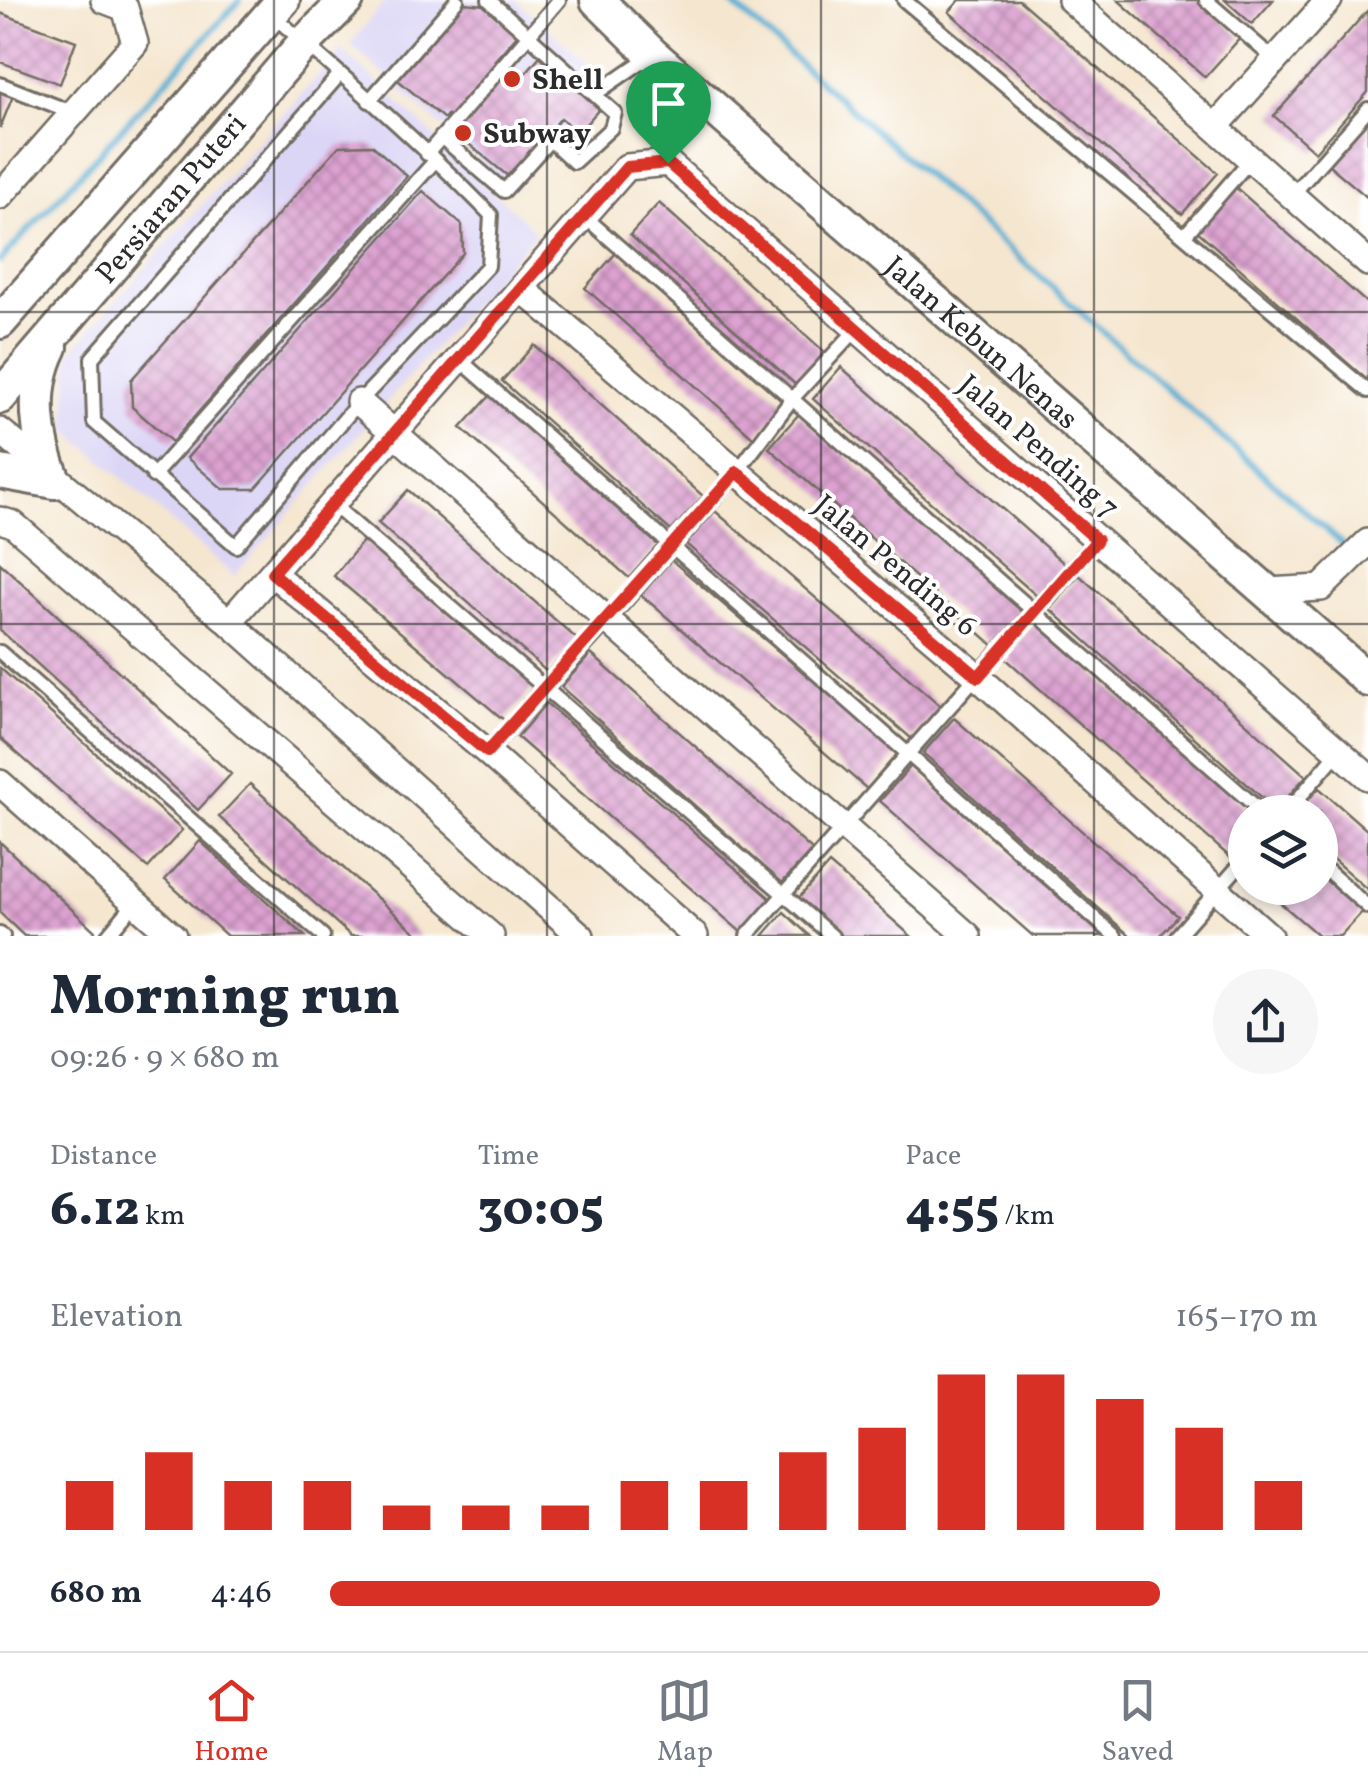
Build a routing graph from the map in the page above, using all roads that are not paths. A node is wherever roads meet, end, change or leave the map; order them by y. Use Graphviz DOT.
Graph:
graph roads {
  1 [pos="346,0"];
  2 [pos="457,0"];
  3 [pos="489,0"];
  4 [pos="559,0"];
  5 [pos="597,0"];
  6 [pos="904,0"];
  7 [pos="1071,0"];
  8 [pos="1206,0"];
  9 [pos="1329,0"];
  10 [pos="114,4"];
  11 [pos="277,7"];
  12 [pos="528,34"];
  13 [pos="304,42"];
  14 [pos="652,54"];
  15 [pos="1275,60"];
  16 [pos="340,74"];
  17 [pos="0,84"];
  18 [pos="595,94"];
  19 [pos="370,101"];
  20 [pos="1368,110"];
  21 [pos="74,113"];
  22 [pos="1215,127"];
  23 [pos="442,137"];
  24 [pos="431,158"];
  25 [pos="1251,159"];
  26 [pos="1,193"];
  27 [pos="1292,196"];
  28 [pos="584,216"];
  29 [pos="1185,236"];
  30 [pos="1365,255"];
  31 [pos="521,288"];
  32 [pos="0,322"];
  33 [pos="59,330"];
  34 [pos="856,330"];
  35 [pos="459,359"];
  36 [pos="1368,391"];
  37 [pos="0,396"];
  38 [pos="792,399"];
  39 [pos="359,402"];
  40 [pos="0,432"];
  41 [pos="394,432"];
  42 [pos="0,472"];
  43 [pos="737,472"];
  44 [pos="153,476"];
  45 [pos="55,482"];
  46 [pos="332,504"];
  47 [pos="0,520"];
  48 [pos="1097,540"];
  49 [pos="1368,542"];
  50 [pos="670,545"];
  51 [pos="272,573"];
  52 [pos="1268,591"];
  53 [pos="1035,614"];
  54 [pos="608,621"];
  55 [pos="229,622"];
  56 [pos="0,652"];
  57 [pos="978,677"];
  58 [pos="1368,680"];
  59 [pos="546,689"];
  60 [pos="1339,751"];
  61 [pos="487,752"];
  62 [pos="906,752"];
  63 [pos="1368,778"];
  64 [pos="0,783"];
  65 [pos="1243,795"];
  66 [pos="1301,795"];
  67 [pos="844,826"];
  68 [pos="1228,878"];
  69 [pos="1338,880"];
  70 [pos="1217,890"];
  71 [pos="784,895"];
  72 [pos="135,903"];
  73 [pos="1368,907"];
  74 [pos="107,936"];
  75 [pos="173,936"];
  76 [pos="323,936"];
  77 [pos="491,936"];
  78 [pos="581,936"];
  79 [pos="695,936"];
  80 [pos="747,936"];
  81 [pos="832,936"];
  82 [pos="968,936"];
  83 [pos="1115,936"];
  84 [pos="1177,936"];
  85 [pos="1269,936"];
  1 -- 13 [label="street, Persiaran Puteri"];
  2 -- 19 [label="lane"];
  3 -- 12 [label="lane"];
  4 -- 12 [label="lane"];
  5 -- 14 [label="street, Jalan Kebun Nenas"];
  6 -- 29 [label="lane"];
  7 -- 22 [label="street"];
  8 -- 15 [label="lane"];
  9 -- 15 [label="street"];
  10 -- 21 [label="street"];
  11 -- 13 [label="lane"];
  11 -- 32 [label="street, Persiaran Puteri"];
  12 -- 18 [label="lane"];
  12 -- 23 [label="lane"];
  13 -- 16 [label="lane"];
  13 -- 33 [label="street, Persiaran Puteri"];
  14 -- 18 [label="lane"];
  14 -- 52 [label="street, Jalan Kebun Nenas"];
  15 -- 22 [label="street"];
  16 -- 19 [label="lane"];
  16 -- 44 [label="lane"];
  17 -- 21 [label="lane"];
  18 -- 23 [label="lane"];
  19 -- 24 [label="lane"];
  20 -- 27 [label="lane"];
  21 -- 26 [label="street"];
  22 -- 25 [label="street"];
  23 -- 24 [label="lane"];
  24 -- 39 [label="lane"];
  24 -- 44 [label="lane"];
  25 -- 27 [label="street"];
  25 -- 29 [label="lane"];
  27 -- 30 [label="street"];
  28 -- 31 [label="street"];
  28 -- 34 [label="street, Jalan Pending 7"];
  28 -- 38 [label="lane"];
  29 -- 36 [label="lane"];
  31 -- 35 [label="street"];
  31 -- 43 [label="street, Jalan Pending 6"];
  33 -- 37 [label="street, Persiaran Puteri"];
  33 -- 45 [label="street"];
  34 -- 38 [label="lane"];
  34 -- 48 [label="street, Jalan Pending 7"];
  35 -- 41 [label="street"];
  35 -- 50 [label="lane"];
  38 -- 43 [label="lane"];
  38 -- 53 [label="lane"];
  39 -- 41 [label="street"];
  39 -- 44 [label="lane"];
  40 -- 45 [label="street"];
  41 -- 46 [label="street"];
  41 -- 54 [label="street"];
  42 -- 45 [label="street"];
  43 -- 50 [label="lane"];
  43 -- 57 [label="street, Jalan Pending 6"];
  45 -- 55 [label="street"];
  46 -- 51 [label="street"];
  46 -- 59 [label="lane"];
  47 -- 77 [label="street"];
  48 -- 53 [label="lane"];
  48 -- 60 [label="street, Jalan Pending 7"];
  49 -- 52 [label="street"];
  50 -- 54 [label="lane"];
  50 -- 62 [label="lane"];
  51 -- 55 [label="street"];
  51 -- 61 [label="street"];
  52 -- 58 [label="street, Jalan Kebun Nenas"];
  53 -- 57 [label="lane"];
  53 -- 65 [label="lane"];
  54 -- 59 [label="lane"];
  54 -- 67 [label="street"];
  55 -- 78 [label="street"];
  56 -- 76 [label="lane"];
  57 -- 62 [label="lane"];
  57 -- 70 [label="street, Jalan Pending 6"];
  59 -- 61 [label="lane"];
  59 -- 71 [label="lane"];
  60 -- 63 [label="street, Jalan Pending 7"];
  60 -- 66 [label="lane"];
  61 -- 79 [label="street"];
  62 -- 67 [label="lane"];
  62 -- 83 [label="lane"];
  64 -- 72 [label="street"];
  67 -- 71 [label="lane"];
  67 -- 82 [label="street"];
  68 -- 70 [label="lane"];
  69 -- 73 [label="lane"];
  70 -- 84 [label="lane"];
  70 -- 85 [label="street, Jalan Pending 6"];
  71 -- 80 [label="lane"];
  71 -- 81 [label="lane"];
  72 -- 74 [label="lane"];
  72 -- 75 [label="street"];
}
